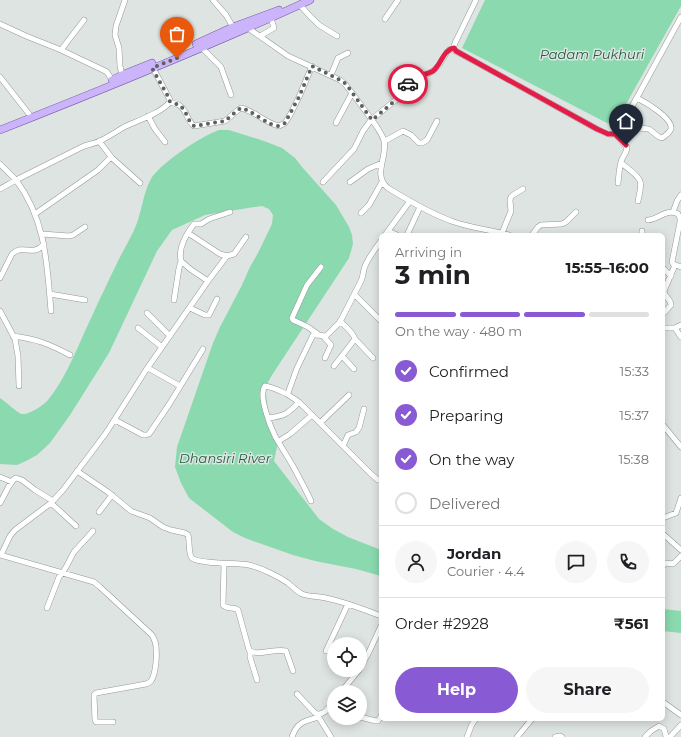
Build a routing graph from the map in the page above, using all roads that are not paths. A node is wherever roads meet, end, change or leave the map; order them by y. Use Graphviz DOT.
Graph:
graph roads {
  1 [pos="125,0"];
  2 [pos="213,0"];
  3 [pos="310,0"];
  4 [pos="398,0"];
  5 [pos="476,0"];
  6 [pos="300,2"];
  7 [pos="681,17"];
  8 [pos="271,18"];
  9 [pos="385,19"];
  10 [pos="84,20"];
  11 [pos="0,24"];
  12 [pos="233,27"];
  13 [pos="248,28"];
  14 [pos="260,36"];
  15 [pos="338,36"];
  16 [pos="202,47"];
  17 [pos="454,48"];
  18 [pos="61,50"];
  19 [pos="348,53"];
  20 [pos="312,66"];
  21 [pos="152,68"];
  22 [pos="122,75"];
  23 [pos="331,75"];
  24 [pos="0,77"];
  25 [pos="112,80"];
  26 [pos="352,93"];
  27 [pos="231,95"];
  28 [pos="637,98"];
  29 [pos="170,102"];
  30 [pos="28,114"];
  31 [pos="148,116"];
  32 [pos="372,120"];
  33 [pos="437,121"];
  34 [pos="624,122"];
  35 [pos="336,123"];
  36 [pos="0,125"];
  37 [pos="0,130"];
  38 [pos="615,134"];
  39 [pos="99,141"];
  40 [pos="385,141"];
  41 [pos="165,142"];
  42 [pos="112,158"];
  43 [pos="382,163"];
  44 [pos="621,163"];
  45 [pos="0,164"];
  46 [pos="16,180"];
  47 [pos="323,182"];
  48 [pos="350,182"];
  49 [pos="382,182"];
  50 [pos="618,183"];
  51 [pos="140,184"];
  52 [pos="0,189"];
  53 [pos="523,189"];
  54 [pos="681,195"];
  55 [pos="410,201"];
  56 [pos="638,201"];
  57 [pos="420,207"];
  58 [pos="230,212"];
  59 [pos="576,212"];
  60 [pos="673,212"];
  61 [pos="361,213"];
  62 [pos="35,214"];
  63 [pos="648,220"];
  64 [pos="85,227"];
  65 [pos="188,232"];
  66 [pos="386,233"];
  67 [pos="408,233"];
  68 [pos="502,233"];
  69 [pos="534,233"];
  70 [pos="42,234"];
  71 [pos="246,237"];
  72 [pos="379,243"];
  73 [pos="44,244"];
  74 [pos="227,256"];
  75 [pos="181,260"];
  76 [pos="675,265"];
  77 [pos="321,267"];
  78 [pos="681,267"];
  79 [pos="665,270"];
  80 [pos="671,276"];
  81 [pos="0,278"];
  82 [pos="208,281"];
  83 [pos="665,291"];
  84 [pos="50,294"];
  85 [pos="665,294"];
  86 [pos="355,295"];
  87 [pos="217,299"];
  88 [pos="85,300"];
  89 [pos="174,300"];
  90 [pos="190,308"];
  91 [pos="0,311"];
  92 [pos="51,311"];
  93 [pos="665,312"];
  94 [pos="147,313"];
  95 [pos="379,319"];
  96 [pos="340,321"];
  97 [pos="681,325"];
  98 [pos="138,328"];
  99 [pos="665,328"];
  100 [pos="675,328"];
  101 [pos="13,336"];
  102 [pos="170,336"];
  103 [pos="321,336"];
  104 [pos="681,337"];
  105 [pos="354,339"];
  106 [pos="162,347"];
  107 [pos="203,348"];
  108 [pos="70,355"];
  109 [pos="342,356"];
  110 [pos="325,358"];
  111 [pos="373,358"];
  112 [pos="334,366"];
  113 [pos="148,368"];
  114 [pos="354,369"];
  115 [pos="19,386"];
  116 [pos="180,386"];
  117 [pos="287,394"];
  118 [pos="349,395"];
  119 [pos="299,402"];
  120 [pos="364,409"];
  121 [pos="312,416"];
  122 [pos="268,418"];
  123 [pos="115,420"];
  124 [pos="320,423"];
  125 [pos="665,427"];
  126 [pos="279,441"];
  127 [pos="343,446"];
  128 [pos="681,447"];
  129 [pos="77,470"];
  130 [pos="0,477"];
  131 [pos="379,481"];
  132 [pos="12,482"];
  133 [pos="112,496"];
  134 [pos="681,498"];
  135 [pos="312,501"];
  136 [pos="52,502"];
  137 [pos="0,503"];
  138 [pos="99,512"];
  139 [pos="665,517"];
  140 [pos="76,526"];
  141 [pos="93,531"];
  142 [pos="665,536"];
  143 [pos="681,550"];
  144 [pos="1,555"];
  145 [pos="681,556"];
  146 [pos="665,563"];
  147 [pos="224,564"];
  148 [pos="63,574"];
  149 [pos="348,604"];
  150 [pos="47,608"];
  151 [pos="379,615"];
  152 [pos="379,631"];
  153 [pos="326,651"];
  154 [pos="251,652"];
  155 [pos="367,657"];
  156 [pos="292,671"];
  157 [pos="353,677"];
  158 [pos="257,680"];
  159 [pos="346,685"];
  160 [pos="297,694"];
  161 [pos="665,703"];
  162 [pos="327,709"];
  163 [pos="680,712"];
  164 [pos="318,716"];
  165 [pos="367,719"];
  166 [pos="379,719"];
  167 [pos="474,721"];
  168 [pos="530,721"];
  169 [pos="113,722"];
  170 [pos="681,725"];
  171 [pos="292,737"];
  172 [pos="331,737"];
  173 [pos="466,737"];
  174 [pos="518,737"];
  175 [pos="555,737"];
  176 [pos="562,737"];
  177 [pos="645,737"];
  178 [pos="669,737"];
  1 -- 22 [label="street"];
  2 -- 12 [label="street"];
  3 -- 6 [label="main road"];
  4 -- 9 [label="street"];
  5 -- 17 [label="street"];
  6 -- 8 [label="main road"];
  6 -- 12 [label="main road"];
  6 -- 15 [label="street"];
  7 -- 28 [label="street"];
  8 -- 13 [label="main road"];
  8 -- 14 [label="street"];
  10 -- 18 [label="street"];
  11 -- 18 [label="street"];
  12 -- 22 [label="main road"];
  13 -- 14 [label="street"];
  13 -- 16 [label="main road"];
  14 -- 20 [label="street"];
  16 -- 21 [label="main road"];
  16 -- 27 [label="street"];
  17 -- 32 [label="street"];
  17 -- 38 [label="street"];
  18 -- 25 [label="street"];
  19 -- 23 [label="street"];
  20 -- 23 [label="street"];
  20 -- 29 [label="street"];
  21 -- 29 [label="street"];
  21 -- 37 [label="main road"];
  22 -- 25 [label="main road"];
  23 -- 26 [label="street"];
  24 -- 30 [label="street"];
  25 -- 30 [label="main road"];
  26 -- 32 [label="street"];
  26 -- 35 [label="street"];
  28 -- 34 [label="street"];
  28 -- 34 [label="street"];
  29 -- 31 [label="street"];
  30 -- 36 [label="main road"];
  31 -- 39 [label="street"];
  31 -- 41 [label="street"];
  32 -- 40 [label="street"];
  32 -- 47 [label="street"];
  33 -- 40 [label="street"];
  34 -- 38 [label="street"];
  38 -- 44 [label="street"];
  39 -- 42 [label="street"];
  39 -- 46 [label="street"];
  40 -- 43 [label="street"];
  42 -- 51 [label="street"];
  42 -- 62 [label="street"];
  43 -- 48 [label="street"];
  43 -- 49 [label="street"];
  44 -- 50 [label="street"];
  44 -- 56 [label="street"];
  45 -- 46 [label="street"];
  46 -- 52 [label="street"];
  46 -- 62 [label="street"];
  49 -- 55 [label="street"];
  49 -- 61 [label="street"];
  53 -- 68 [label="street"];
  54 -- 60 [label="street"];
  55 -- 57 [label="street"];
  55 -- 66 [label="street"];
  57 -- 67 [label="street"];
  57 -- 68 [label="street"];
  58 -- 65 [label="street"];
  59 -- 69 [label="street"];
  60 -- 63 [label="street"];
  60 -- 76 [label="street"];
  62 -- 70 [label="street"];
  64 -- 70 [label="street"];
  65 -- 74 [label="street"];
  65 -- 75 [label="street"];
  70 -- 73 [label="street"];
  71 -- 74 [label="street"];
  72 -- 86 [label="street"];
  73 -- 81 [label="street"];
  73 -- 84 [label="street"];
  74 -- 82 [label="street"];
  75 -- 82 [label="street"];
  75 -- 89 [label="street"];
  76 -- 78 [label="street"];
  76 -- 80 [label="street"];
  77 -- 103 [label="street"];
  79 -- 80 [label="street"];
  80 -- 83 [label="street"];
  82 -- 90 [label="street"];
  84 -- 88 [label="street"];
  84 -- 92 [label="street"];
  85 -- 93 [label="street"];
  86 -- 95 [label="street"];
  86 -- 96 [label="street"];
  87 -- 90 [label="street"];
  90 -- 102 [label="street"];
  91 -- 101 [label="street"];
  94 -- 102 [label="street"];
  96 -- 103 [label="street"];
  96 -- 105 [label="street"];
  97 -- 100 [label="street"];
  98 -- 106 [label="street"];
  99 -- 100 [label="street"];
  100 -- 104 [label="street"];
  101 -- 108 [label="street"];
  101 -- 115 [label="street"];
  102 -- 106 [label="street"];
  103 -- 110 [label="street"];
  103 -- 117 [label="street"];
  105 -- 109 [label="street"];
  105 -- 111 [label="street"];
  106 -- 113 [label="street"];
  107 -- 116 [label="street"];
  109 -- 112 [label="street"];
  109 -- 114 [label="street"];
  113 -- 116 [label="street"];
  113 -- 123 [label="street"];
  116 -- 123 [label="street"];
  117 -- 119 [label="street"];
  117 -- 122 [label="street"];
  118 -- 124 [label="street"];
  119 -- 121 [label="street"];
  119 -- 122 [label="street"];
  120 -- 127 [label="street"];
  121 -- 124 [label="street"];
  121 -- 126 [label="street"];
  122 -- 126 [label="street"];
  123 -- 129 [label="street"];
  124 -- 127 [label="street"];
  125 -- 128 [label="street"];
  126 -- 135 [label="street"];
  127 -- 131 [label="street"];
  129 -- 133 [label="street"];
  129 -- 136 [label="street"];
  130 -- 132 [label="street"];
  132 -- 136 [label="street"];
  132 -- 137 [label="street"];
  133 -- 138 [label="street"];
  133 -- 147 [label="street"];
  134 -- 139 [label="street"];
  136 -- 140 [label="street"];
  136 -- 144 [label="street"];
  141 -- 148 [label="street"];
  142 -- 143 [label="street"];
  144 -- 148 [label="street"];
  145 -- 146 [label="street"];
  147 -- 149 [label="street"];
  147 -- 154 [label="street"];
  148 -- 150 [label="street"];
  148 -- 169 [label="street"];
  149 -- 151 [label="street"];
  149 -- 153 [label="street"];
  152 -- 155 [label="street"];
  154 -- 156 [label="street"];
  154 -- 158 [label="street"];
  157 -- 159 [label="street"];
  160 -- 164 [label="street"];
  161 -- 163 [label="street"];
  162 -- 164 [label="street"];
  164 -- 171 [label="street"];
  164 -- 172 [label="street"];
  165 -- 166 [label="street"];
  167 -- 173 [label="street"];
  168 -- 174 [label="street"];
  170 -- 178 [label="street"];
  175 -- 176 [label="street"];
  177 -- 178 [label="street"];
}
